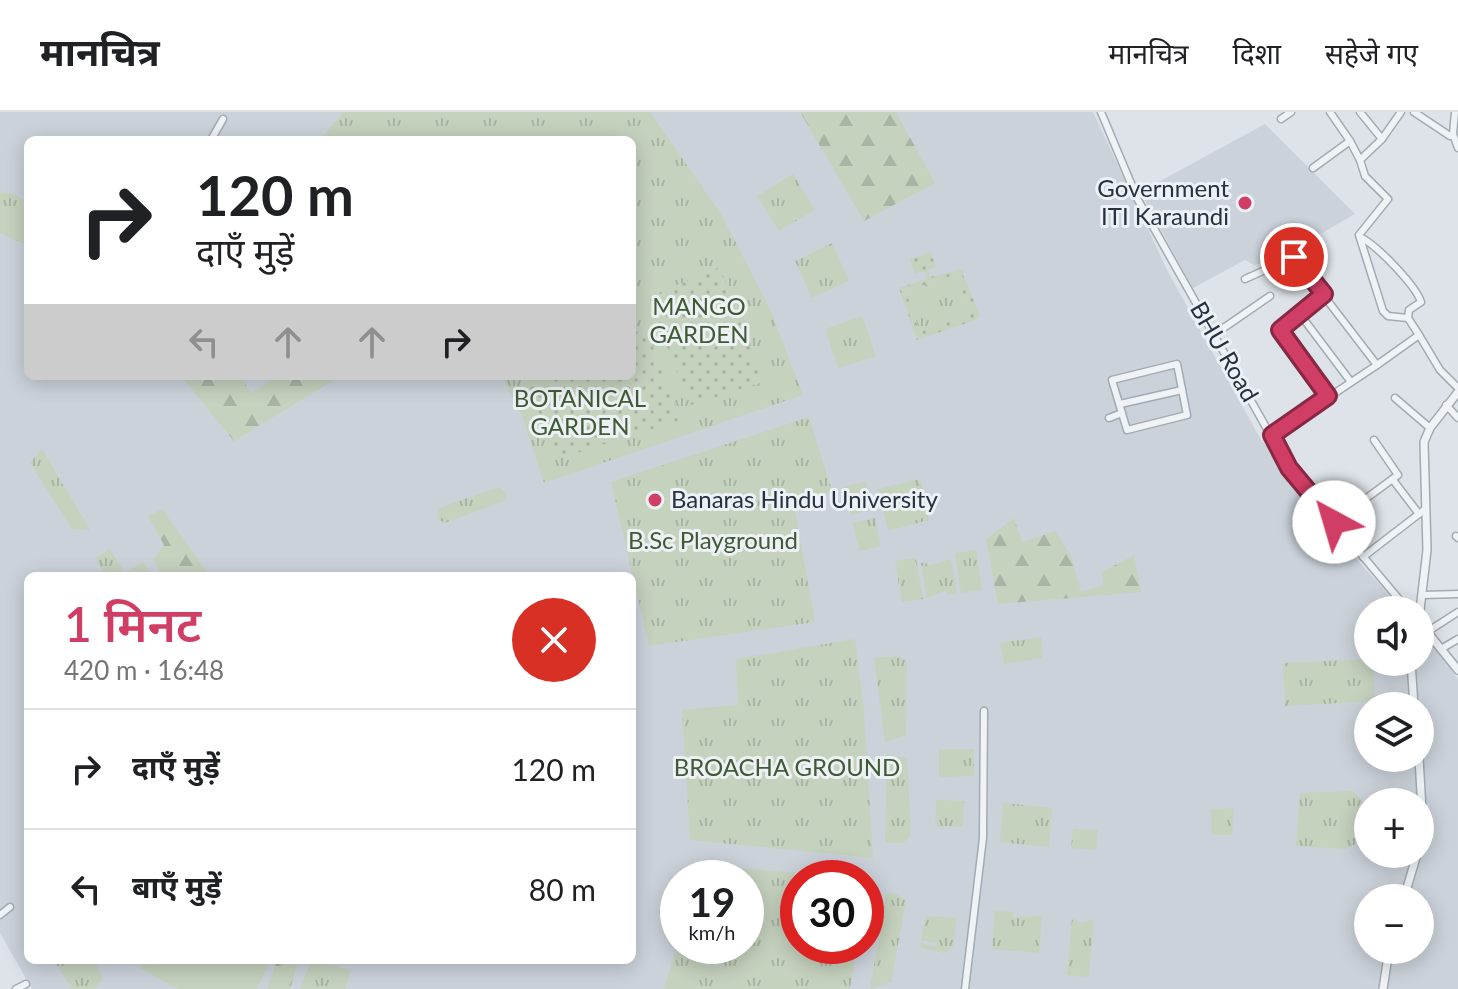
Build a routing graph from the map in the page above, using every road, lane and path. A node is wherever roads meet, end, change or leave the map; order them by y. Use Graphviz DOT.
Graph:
graph roads {
  1 [pos="1101,112"];
  2 [pos="1291,112"];
  3 [pos="1330,112"];
  4 [pos="1360,112"];
  5 [pos="1401,112"];
  6 [pos="1414,112"];
  7 [pos="1455,112"];
  8 [pos="223,119"];
  9 [pos="1281,119"];
  10 [pos="213,136"];
  11 [pos="1450,136"];
  12 [pos="1382,139"];
  13 [pos="1350,141"];
  14 [pos="1458,148"];
  15 [pos="1360,160"];
  16 [pos="1313,168"];
  17 [pos="1360,237"];
  18 [pos="1245,279"];
  19 [pos="1324,294"];
  20 [pos="1270,296"];
  21 [pos="1299,313"];
  22 [pos="1408,318"];
  23 [pos="1419,335"];
  24 [pos="1212,336"];
  25 [pos="1377,365"];
  26 [pos="1351,382"];
  27 [pos="1182,390"];
  28 [pos="1458,390"];
  29 [pos="1328,396"];
  30 [pos="1395,398"];
  31 [pos="1120,404"];
  32 [pos="1446,405"];
  33 [pos="1122,413"];
  34 [pos="1109,418"];
  35 [pos="1458,418"];
  36 [pos="1430,428"];
  37 [pos="1272,435"];
  38 [pos="1374,440"];
  39 [pos="1393,480"];
  40 [pos="1421,512"];
  41 [pos="1334,522"];
  42 [pos="1363,557"];
  43 [pos="1458,594"];
  44 [pos="1423,595"];
  45 [pos="1396,596"];
  46 [pos="1458,612"];
  47 [pos="1434,627"];
  48 [pos="1458,639"];
  49 [pos="1434,640"];
  50 [pos="1441,649"];
  51 [pos="1458,670"];
  52 [pos="984,711"];
  53 [pos="10,907"];
  54 [pos="0,915"];
  55 [pos="1387,964"];
  56 [pos="26,984"];
  57 [pos="16,989"];
  58 [pos="965,989"];
  59 [pos="1383,989"];
  1 -- 24 [label="street, BHU Road"];
  2 -- 9 [label="street"];
  3 -- 13 [label="street"];
  4 -- 12 [label="street"];
  5 -- 12 [label="street"];
  6 -- 11 [label="street"];
  7 -- 14 [label="street"];
  8 -- 10 [label="street"];
  12 -- 15 [label="street"];
  13 -- 15 [label="street"];
  13 -- 16 [label="street"];
  15 -- 17 [label="street"];
  17 -- 22 [label="street"];
  17 -- 22 [label="street"];
  18 -- 19 [label="street"];
  19 -- 21 [label="street"];
  19 -- 25 [label="street"];
  20 -- 24 [label="street"];
  21 -- 26 [label="street"];
  21 -- 29 [label="street"];
  22 -- 23 [label="street"];
  23 -- 25 [label="street"];
  23 -- 28 [label="street"];
  24 -- 37 [label="street, BHU Road"];
  25 -- 26 [label="street"];
  26 -- 29 [label="street"];
  27 -- 31 [label="street"];
  27 -- 31 [label="street"];
  27 -- 33 [label="street"];
  28 -- 32 [label="street"];
  29 -- 37 [label="street"];
  30 -- 36 [label="street"];
  31 -- 33 [label="street"];
  32 -- 35 [label="street"];
  32 -- 36 [label="street"];
  33 -- 34 [label="street"];
  36 -- 40 [label="street"];
  37 -- 41 [label="street, BHU Road"];
  38 -- 39 [label="street"];
  39 -- 40 [label="street"];
  39 -- 41 [label="street"];
  40 -- 42 [label="street"];
  40 -- 44 [label="street"];
  41 -- 42 [label="street, BHU Road"];
  42 -- 45 [label="street, BHU Road"];
  43 -- 44 [label="street"];
  46 -- 47 [label="street"];
  48 -- 50 [label="street"];
  49 -- 50 [label="street"];
  50 -- 51 [label="street"];
  52 -- 58 [label="street"];
  53 -- 54 [label="street"];
  55 -- 59 [label="street"];
  56 -- 57 [label="street"];
}
